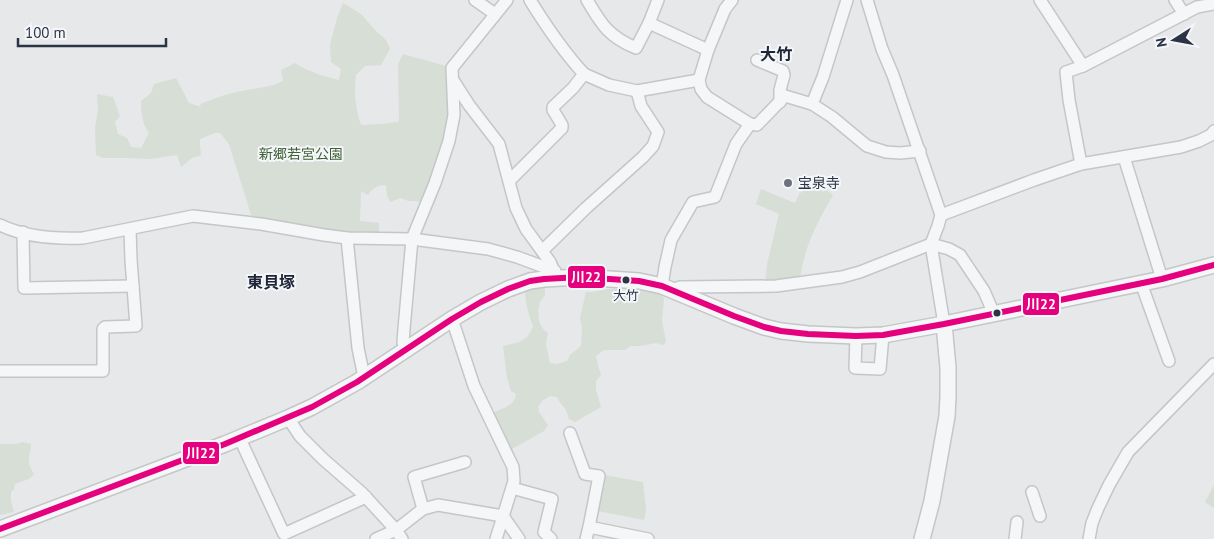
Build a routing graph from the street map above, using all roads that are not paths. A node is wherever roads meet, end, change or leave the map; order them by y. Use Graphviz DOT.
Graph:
graph roads {
  1 [pos="476,0"];
  2 [pos="507,0"];
  3 [pos="530,0"];
  4 [pos="587,0"];
  5 [pos="658,0"];
  6 [pos="732,0"];
  7 [pos="846,0"];
  8 [pos="867,0"];
  9 [pos="1040,0"];
  10 [pos="1175,0"];
  11 [pos="1208,3"];
  12 [pos="495,14"];
  13 [pos="1184,14"];
  14 [pos="648,23"];
  15 [pos="708,50"];
  16 [pos="757,60"];
  17 [pos="1083,66"];
  18 [pos="584,74"];
  19 [pos="453,79"];
  20 [pos="699,80"];
  21 [pos="637,91"];
  22 [pos="780,102"];
  23 [pos="812,104"];
  24 [pos="750,124"];
  25 [pos="1214,131"];
  26 [pos="920,151"];
  27 [pos="1124,157"];
  28 [pos="1081,164"];
  29 [pos="510,180"];
  30 [pos="941,215"];
  31 [pos="0,225"];
  32 [pos="130,229"];
  33 [pos="23,232"];
  34 [pos="347,238"];
  35 [pos="412,239"];
  36 [pos="931,244"];
  37 [pos="542,251"];
  38 [pos="1214,265"];
  39 [pos="556,274"];
  40 [pos="1162,278"];
  41 [pos="1141,283"];
  42 [pos="133,286"];
  43 [pos="667,288"];
  44 [pos="994,314"];
  45 [pos="452,319"];
  46 [pos="944,324"];
  47 [pos="883,335"];
  48 [pos="856,336"];
  49 [pos="405,350"];
  50 [pos="1169,361"];
  51 [pos="1214,364"];
  52 [pos="0,371"];
  53 [pos="364,377"];
  54 [pos="288,418"];
  55 [pos="570,433"];
  56 [pos="240,439"];
  57 [pos="465,462"];
  58 [pos="512,488"];
  59 [pos="1032,492"];
  60 [pos="366,497"];
  61 [pos="423,509"];
  62 [pos="503,516"];
  63 [pos="1040,516"];
  64 [pos="1017,522"];
  65 [pos="589,527"];
  66 [pos="0,530"];
  67 [pos="399,534"];
  68 [pos="376,539"];
  69 [pos="496,539"];
  70 [pos="519,539"];
  71 [pos="551,539"];
  72 [pos="586,539"];
  73 [pos="648,539"];
  74 [pos="922,539"];
  75 [pos="1015,539"];
  76 [pos="1089,539"];
  1 -- 12 [label="street"];
  2 -- 12 [label="street"];
  3 -- 18 [label="street"];
  4 -- 14 [label="street"];
  5 -- 14 [label="street"];
  6 -- 15 [label="street"];
  7 -- 23 [label="street"];
  8 -- 26 [label="street"];
  9 -- 17 [label="street"];
  10 -- 13 [label="street"];
  11 -- 13 [label="street"];
  12 -- 19 [label="street"];
  13 -- 17 [label="street"];
  14 -- 15 [label="street"];
  15 -- 20 [label="street"];
  16 -- 22 [label="street"];
  17 -- 28 [label="street"];
  18 -- 21 [label="street"];
  18 -- 29 [label="street"];
  19 -- 29 [label="street"];
  19 -- 35 [label="street"];
  20 -- 21 [label="street"];
  20 -- 24 [label="street"];
  21 -- 37 [label="street"];
  22 -- 23 [label="street"];
  22 -- 24 [label="street"];
  23 -- 26 [label="street"];
  24 -- 43 [label="street"];
  25 -- 27 [label="street"];
  26 -- 30 [label="street"];
  27 -- 28 [label="street"];
  27 -- 40 [label="street"];
  28 -- 30 [label="street"];
  29 -- 37 [label="street"];
  30 -- 36 [label="street"];
  31 -- 33 [label="street"];
  32 -- 33 [label="street"];
  32 -- 34 [label="street"];
  32 -- 42 [label="street"];
  33 -- 42 [label="street"];
  34 -- 35 [label="street"];
  34 -- 53 [label="street"];
  35 -- 39 [label="street"];
  35 -- 49 [label="street"];
  36 -- 43 [label="street"];
  36 -- 44 [label="street"];
  36 -- 46 [label="street"];
  37 -- 39 [label="street"];
  38 -- 40 [label="street"];
  39 -- 43 [label="street"];
  39 -- 45 [label="street"];
  40 -- 41 [label="street"];
  41 -- 44 [label="street"];
  41 -- 50 [label="street"];
  42 -- 52 [label="street"];
  43 -- 48 [label="street"];
  44 -- 46 [label="street"];
  45 -- 49 [label="street"];
  45 -- 58 [label="street"];
  46 -- 47 [label="street"];
  46 -- 74 [label="street"];
  47 -- 48 [label="street"];
  47 -- 48 [label="street"];
  49 -- 53 [label="street"];
  51 -- 76 [label="street"];
  53 -- 54 [label="street"];
  54 -- 56 [label="street"];
  54 -- 60 [label="street"];
  55 -- 65 [label="street"];
  56 -- 60 [label="street"];
  56 -- 66 [label="street"];
  57 -- 61 [label="street"];
  58 -- 62 [label="street"];
  58 -- 71 [label="street"];
  59 -- 63 [label="street"];
  60 -- 67 [label="street"];
  61 -- 62 [label="street"];
  61 -- 67 [label="street"];
  62 -- 69 [label="street"];
  62 -- 70 [label="street"];
  64 -- 75 [label="street"];
  65 -- 72 [label="street"];
  65 -- 73 [label="street"];
  67 -- 68 [label="street"];
}
